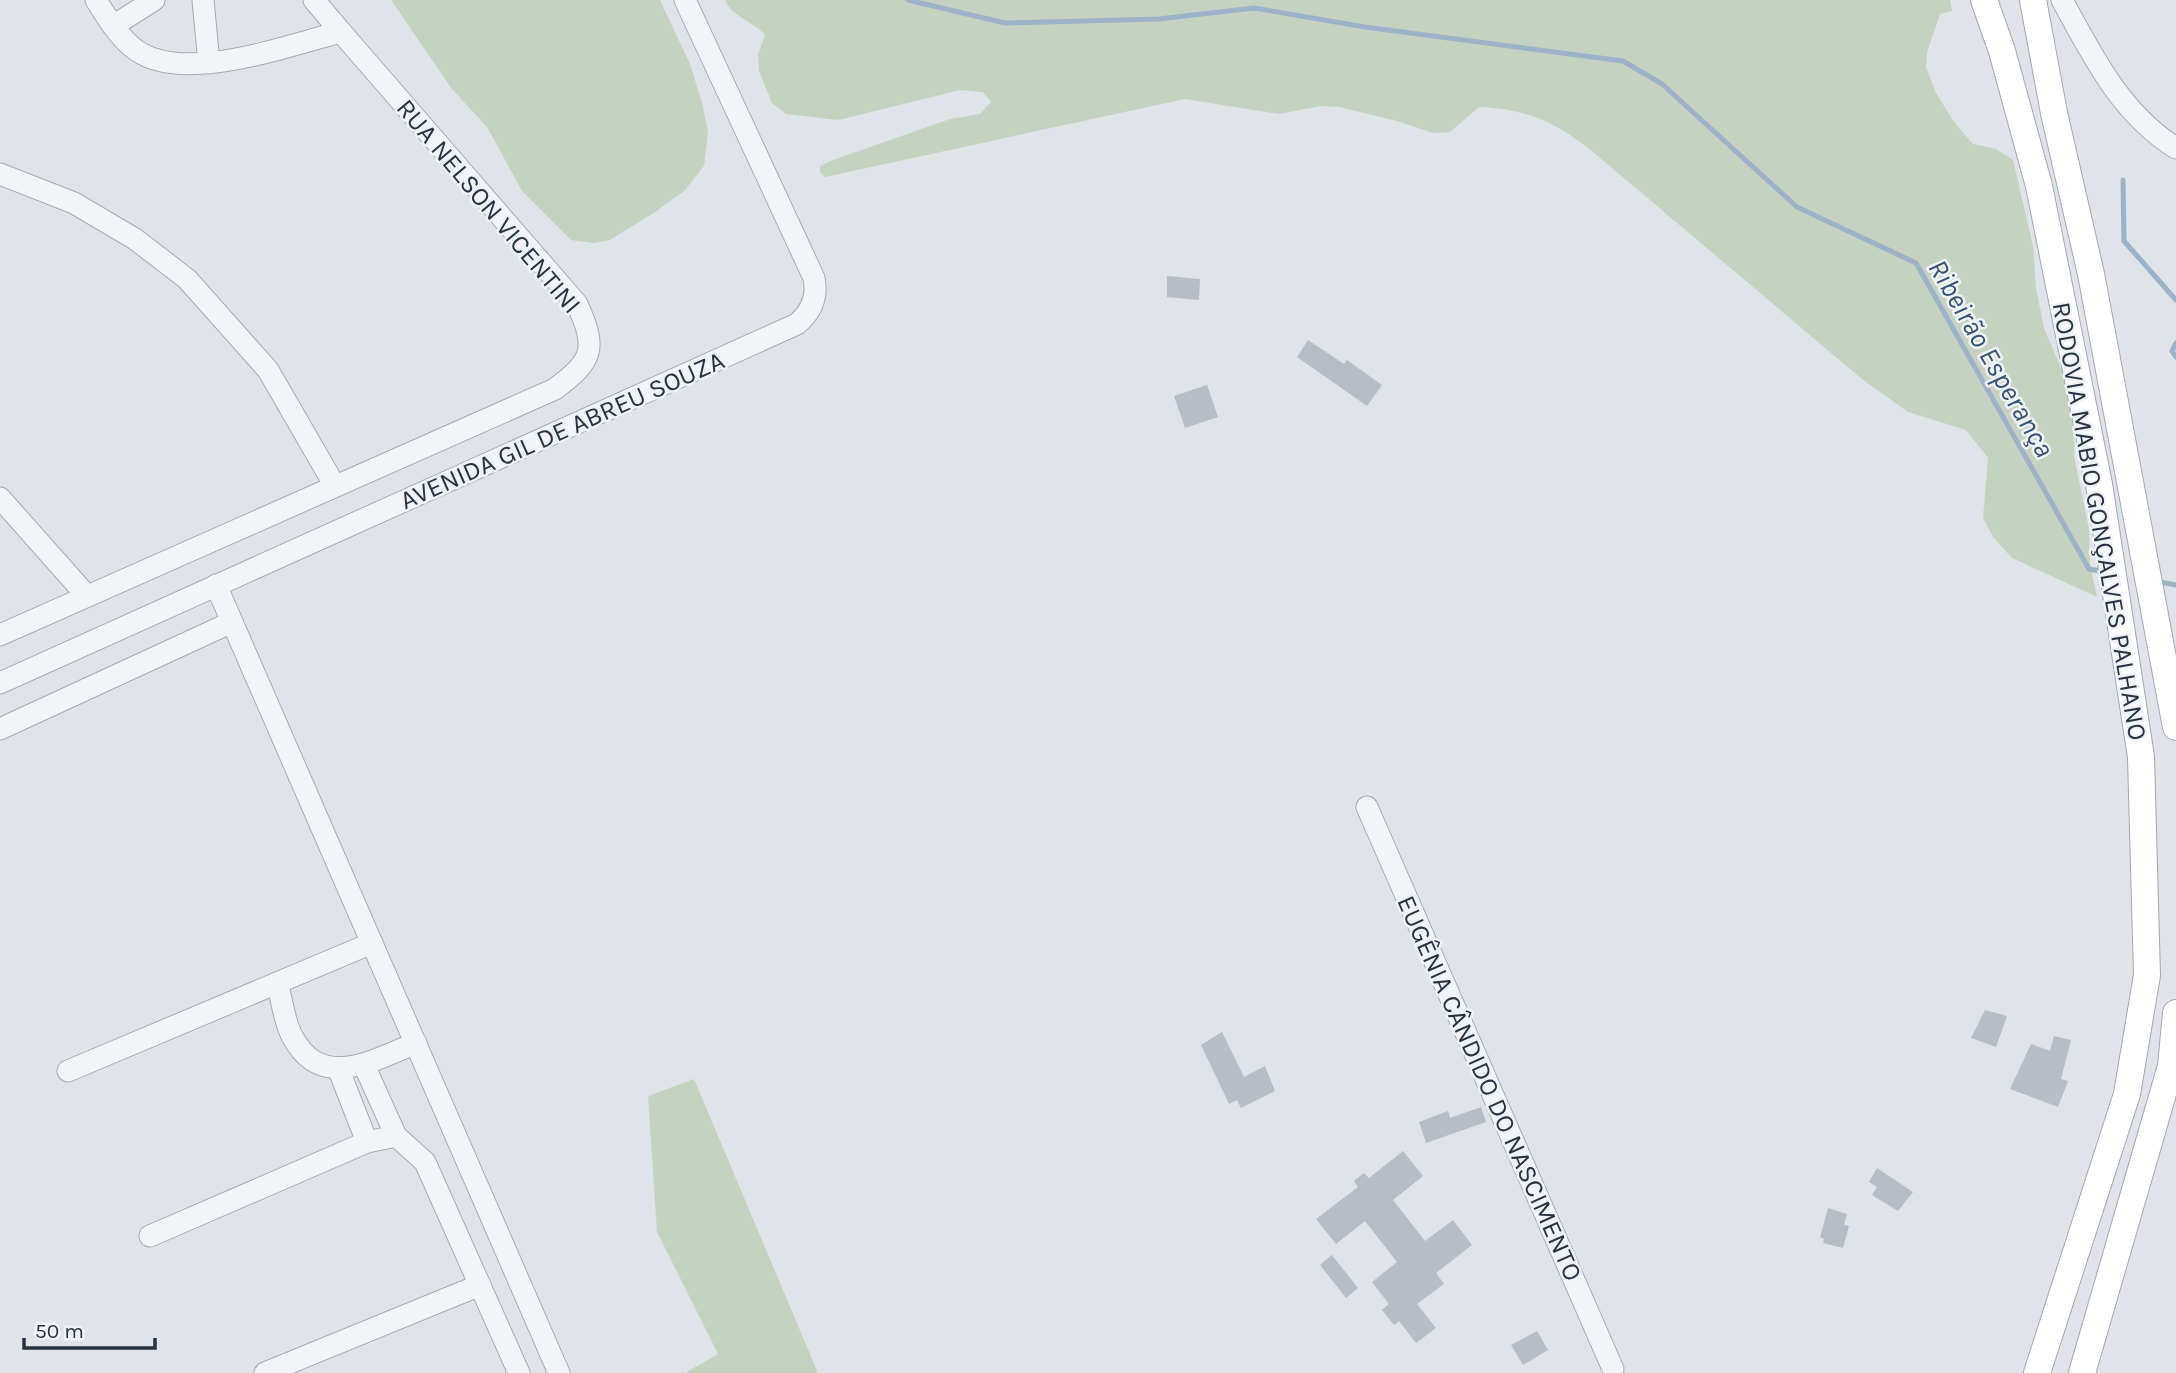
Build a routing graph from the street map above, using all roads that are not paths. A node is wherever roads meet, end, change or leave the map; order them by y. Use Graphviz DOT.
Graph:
graph roads {
  1 [pos="96,0"];
  2 [pos="154,0"];
  3 [pos="204,0"];
  4 [pos="314,0"];
  5 [pos="685,0"];
  6 [pos="1984,0"];
  7 [pos="2033,0"];
  8 [pos="2062,0"];
  9 [pos="113,26"];
  10 [pos="341,32"];
  11 [pos="209,63"];
  12 [pos="2176,148"];
  13 [pos="0,174"];
  14 [pos="335,485"];
  15 [pos="0,498"];
  16 [pos="216,586"];
  17 [pos="87,596"];
  18 [pos="232,622"];
  19 [pos="0,635"];
  20 [pos="0,683"];
  21 [pos="2176,727"];
  22 [pos="0,729"];
  23 [pos="1367,807"];
  24 [pos="373,943"];
  25 [pos="277,983"];
  26 [pos="2176,1013"];
  27 [pos="416,1042"];
  28 [pos="364,1065"];
  29 [pos="338,1068"];
  30 [pos="68,1071"];
  31 [pos="396,1136"];
  32 [pos="367,1142"];
  33 [pos="150,1236"];
  34 [pos="480,1285"];
  35 [pos="1612,1372"];
  36 [pos="265,1373"];
  37 [pos="519,1373"];
  38 [pos="559,1373"];
  39 [pos="2037,1373"];
  40 [pos="2082,1373"];
  1 -- 9 [label="street"];
  2 -- 9 [label="street"];
  3 -- 11 [label="street"];
  4 -- 10 [label="street, RUA NELSON VICENTINI"];
  5 -- 16 [label="street, AVENIDA GIL DE ABREU SOUZA"];
  6 -- 39 [label="main road, RODOVIA MABIO GONÇALVES PALHANO"];
  7 -- 21 [label="main road, RODOVIA MABIO GONÇALVES PALHANO"];
  8 -- 12 [label="street"];
  9 -- 11 [label="street"];
  10 -- 11 [label="street"];
  10 -- 14 [label="street, RUA NELSON VICENTINI"];
  13 -- 14 [label="street"];
  14 -- 17 [label="street, RUA NELSON VICENTINI"];
  15 -- 17 [label="street"];
  16 -- 18 [label="street"];
  16 -- 20 [label="street, AVENIDA GIL DE ABREU SOUZA"];
  17 -- 19 [label="street, RUA NELSON VICENTINI"];
  18 -- 22 [label="street"];
  18 -- 24 [label="street"];
  23 -- 35 [label="street, EUGÊNIA CÂNDIDO DO NASCIMENTO"];
  24 -- 25 [label="street"];
  24 -- 27 [label="street"];
  25 -- 29 [label="street"];
  25 -- 30 [label="street"];
  26 -- 40 [label="main road"];
  27 -- 28 [label="street"];
  27 -- 38 [label="street"];
  28 -- 29 [label="street"];
  28 -- 31 [label="street"];
  29 -- 32 [label="street"];
  31 -- 32 [label="street"];
  31 -- 34 [label="street"];
  32 -- 33 [label="street"];
  34 -- 36 [label="street"];
  34 -- 37 [label="street"];
}
